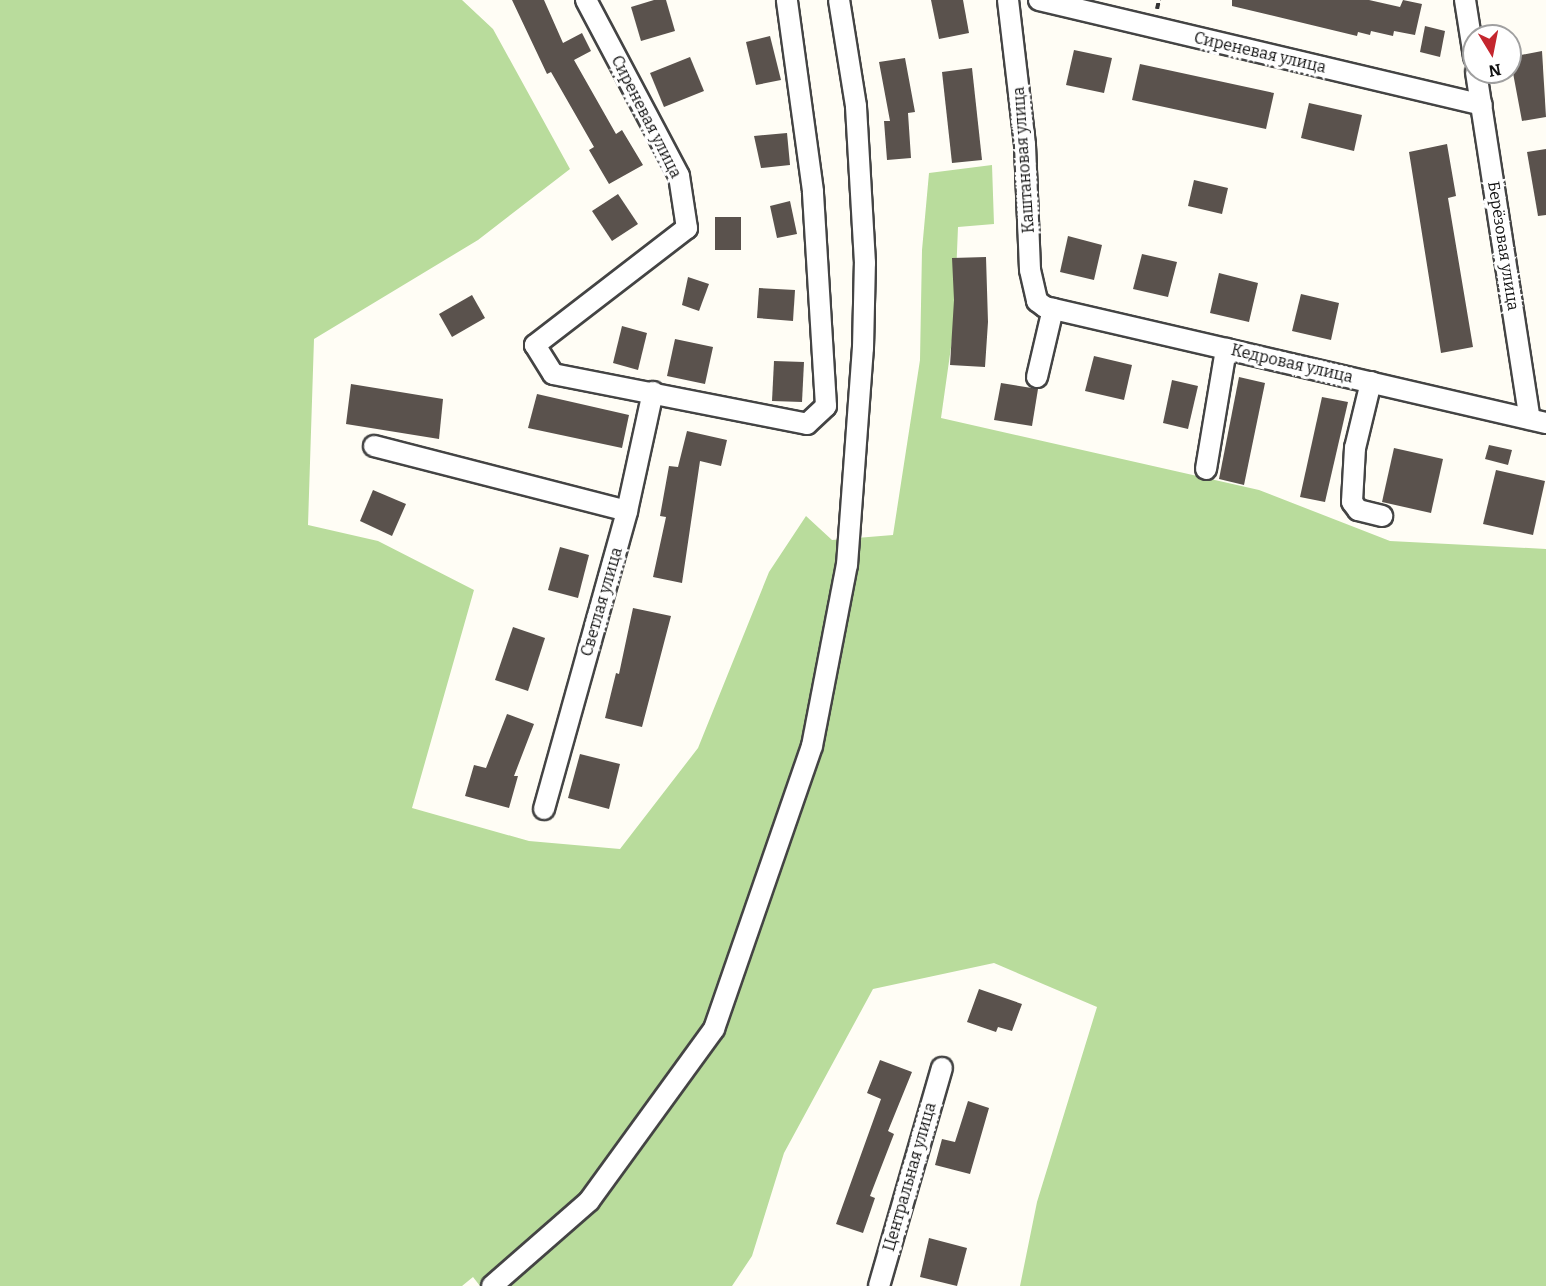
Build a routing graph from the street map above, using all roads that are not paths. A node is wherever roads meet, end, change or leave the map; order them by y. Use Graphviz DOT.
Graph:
graph roads {
  1 [pos="586,0"];
  2 [pos="787,0"];
  3 [pos="839,0"];
  4 [pos="1008,0"];
  5 [pos="1039,0"];
  6 [pos="1465,0"];
  7 [pos="1469,24"];
  8 [pos="1478,84"];
  9 [pos="1482,105"];
  10 [pos="1053,309"];
  11 [pos="1226,349"];
  12 [pos="1037,377"];
  13 [pos="1371,382"];
  14 [pos="653,392"];
  15 [pos="1538,421"];
  16 [pos="374,446"];
  17 [pos="1206,469"];
  18 [pos="627,511"];
  19 [pos="1382,516"];
  20 [pos="544,809"];
  21 [pos="942,1068"];
  22 [pos="492,1286"];
  23 [pos="879,1286"];
  1 -- 14 [label="street, Сиреневая улица"];
  2 -- 14 [label="street"];
  3 -- 22 [label="street"];
  4 -- 10 [label="street, Каштановая улица"];
  5 -- 9 [label="street, Сиреневая улица"];
  6 -- 7 [label="street"];
  8 -- 9 [label="street, Берёзовая улица"];
  9 -- 15 [label="street, Берёзовая улица"];
  10 -- 11 [label="street, Кедровая улица"];
  10 -- 12 [label="street"];
  11 -- 13 [label="street, Кедровая улица"];
  11 -- 17 [label="street"];
  13 -- 15 [label="street, Кедровая улица"];
  13 -- 19 [label="street"];
  14 -- 18 [label="street, Светлая улица"];
  16 -- 18 [label="street"];
  18 -- 20 [label="street, Светлая улица"];
  21 -- 23 [label="street, Центральная улица"];
}
